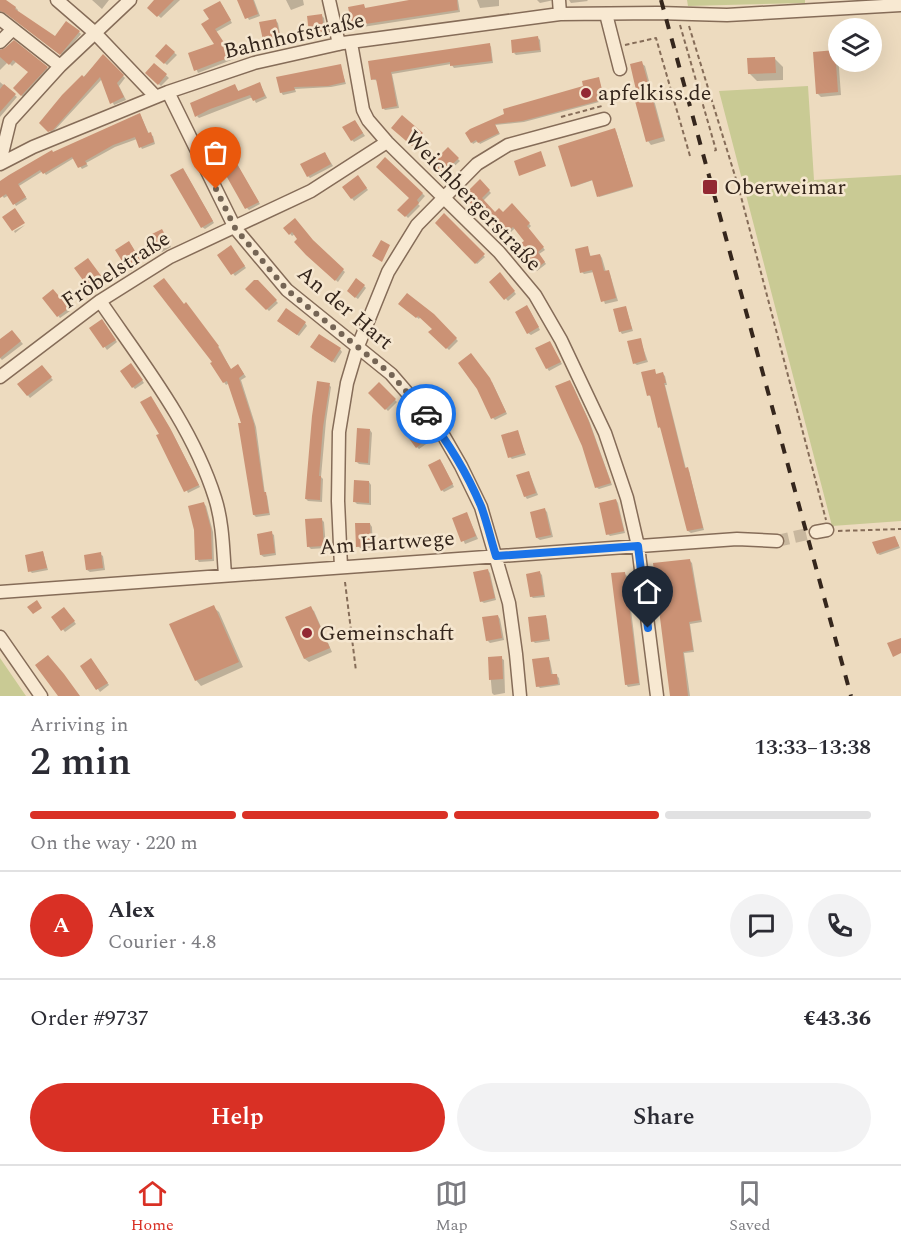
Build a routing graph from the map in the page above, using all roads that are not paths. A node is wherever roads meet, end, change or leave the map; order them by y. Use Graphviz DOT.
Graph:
graph roads {
  1 [pos="57,0"];
  2 [pos="130,0"];
  3 [pos="329,0"];
  4 [pos="559,0"];
  5 [pos="901,5"];
  6 [pos="560,14"];
  7 [pos="606,14"];
  8 [pos="0,19"];
  9 [pos="13,29"];
  10 [pos="94,32"];
  11 [pos="0,42"];
  12 [pos="345,43"];
  13 [pos="60,66"];
  14 [pos="620,69"];
  15 [pos="162,94"];
  16 [pos="604,119"];
  17 [pos="387,142"];
  18 [pos="0,163"];
  19 [pos="444,196"];
  20 [pos="235,228"];
  21 [pos="100,301"];
  22 [pos="358,346"];
  23 [pos="0,377"];
  24 [pos="777,541"];
  25 [pos="638,546"];
  26 [pos="496,556"];
  27 [pos="341,567"];
  28 [pos="225,576"];
  29 [pos="0,592"];
  30 [pos="0,637"];
  31 [pos="41,696"];
  32 [pos="520,696"];
  33 [pos="657,696"];
  1 -- 10 [label="street, An der Hart"];
  2 -- 10 [label="street"];
  3 -- 12 [label="street, Weichbergerstraße"];
  4 -- 6 [label="street"];
  5 -- 7 [label="street, Bahnhofstraße"];
  6 -- 7 [label="street, Bahnhofstraße"];
  6 -- 12 [label="street, Bahnhofstraße"];
  7 -- 14 [label="street"];
  8 -- 9 [label="street"];
  9 -- 11 [label="street"];
  9 -- 13 [label="street"];
  10 -- 13 [label="street"];
  10 -- 15 [label="street, An der Hart"];
  12 -- 15 [label="street, Bahnhofstraße"];
  12 -- 17 [label="street, Weichbergerstraße"];
  13 -- 18 [label="street"];
  15 -- 18 [label="street, Bahnhofstraße"];
  15 -- 20 [label="street, An der Hart"];
  16 -- 19 [label="street"];
  17 -- 19 [label="street, Weichbergerstraße"];
  17 -- 20 [label="street, Fröbelstraße"];
  19 -- 22 [label="street"];
  19 -- 25 [label="street, Weichbergerstraße"];
  20 -- 21 [label="street, Fröbelstraße"];
  20 -- 22 [label="street, An der Hart"];
  21 -- 23 [label="street, Fröbelstraße"];
  21 -- 28 [label="street"];
  22 -- 26 [label="street, An der Hart"];
  22 -- 27 [label="street"];
  24 -- 25 [label="street, Am Hartwege"];
  25 -- 26 [label="street, Am Hartwege"];
  25 -- 33 [label="street, Weichbergerstraße"];
  26 -- 27 [label="street, Am Hartwege"];
  26 -- 32 [label="street, An der Hart"];
  27 -- 28 [label="street, Am Hartwege"];
  28 -- 29 [label="street, Am Hartwege"];
  30 -- 31 [label="street"];
}
